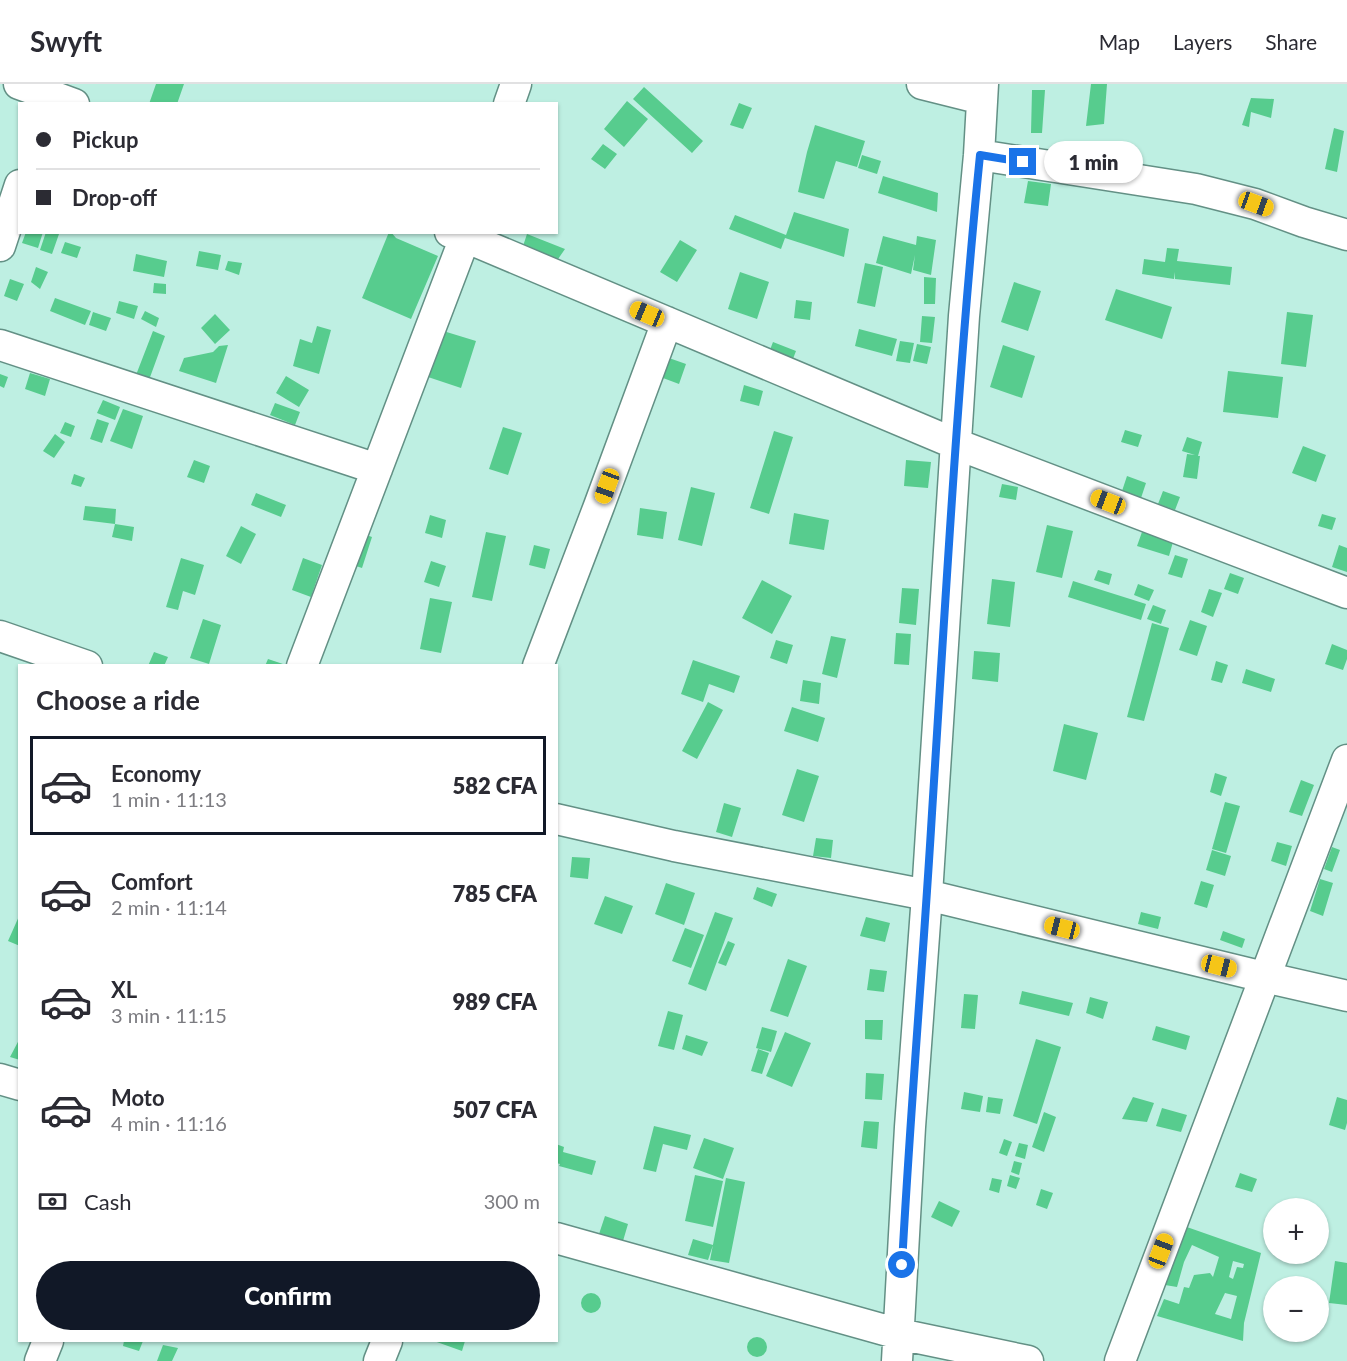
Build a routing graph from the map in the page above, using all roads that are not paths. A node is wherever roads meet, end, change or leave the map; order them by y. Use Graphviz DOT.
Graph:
graph roads {
  1 [pos="19,84"];
  2 [pos="516,84"];
  3 [pos="922,84"];
  4 [pos="983,91"];
  5 [pos="55,96"];
  6 [pos="510,102"];
  7 [pos="980,155"];
  8 [pos="18,191"];
  9 [pos="461,234"];
  10 [pos="1347,235"];
  11 [pos="0,246"];
  12 [pos="667,322"];
  13 [pos="0,345"];
  14 [pos="956,444"];
  15 [pos="377,470"];
  16 [pos="1347,593"];
  17 [pos="0,636"];
  18 [pos="81,664"];
  19 [pos="303,664"];
  20 [pos="539,664"];
  21 [pos="1347,760"];
  22 [pos="558,819"];
  23 [pos="927,895"];
  24 [pos="1264,977"];
  25 [pos="1347,996"];
  26 [pos="0,1079"];
  27 [pos="18,1084"];
  28 [pos="558,1239"];
  29 [pos="48,1342"];
  30 [pos="387,1342"];
  31 [pos="898,1348"];
  32 [pos="40,1361"];
  33 [pos="379,1361"];
  34 [pos="1028,1361"];
  35 [pos="1120,1361"];
  1 -- 5 [label="street"];
  2 -- 6 [label="street"];
  3 -- 4 [label="street"];
  4 -- 7 [label="street"];
  7 -- 10 [label="street"];
  7 -- 14 [label="street"];
  8 -- 11 [label="street"];
  9 -- 12 [label="street"];
  9 -- 15 [label="street"];
  12 -- 14 [label="street"];
  12 -- 20 [label="street"];
  13 -- 15 [label="street"];
  14 -- 16 [label="street"];
  14 -- 23 [label="street"];
  15 -- 19 [label="street"];
  17 -- 18 [label="street"];
  21 -- 24 [label="street"];
  22 -- 23 [label="street"];
  23 -- 24 [label="street"];
  23 -- 31 [label="street"];
  24 -- 25 [label="street"];
  24 -- 35 [label="street"];
  26 -- 27 [label="street"];
  28 -- 31 [label="street"];
  29 -- 32 [label="street"];
  30 -- 33 [label="street"];
  31 -- 34 [label="street"];
}
